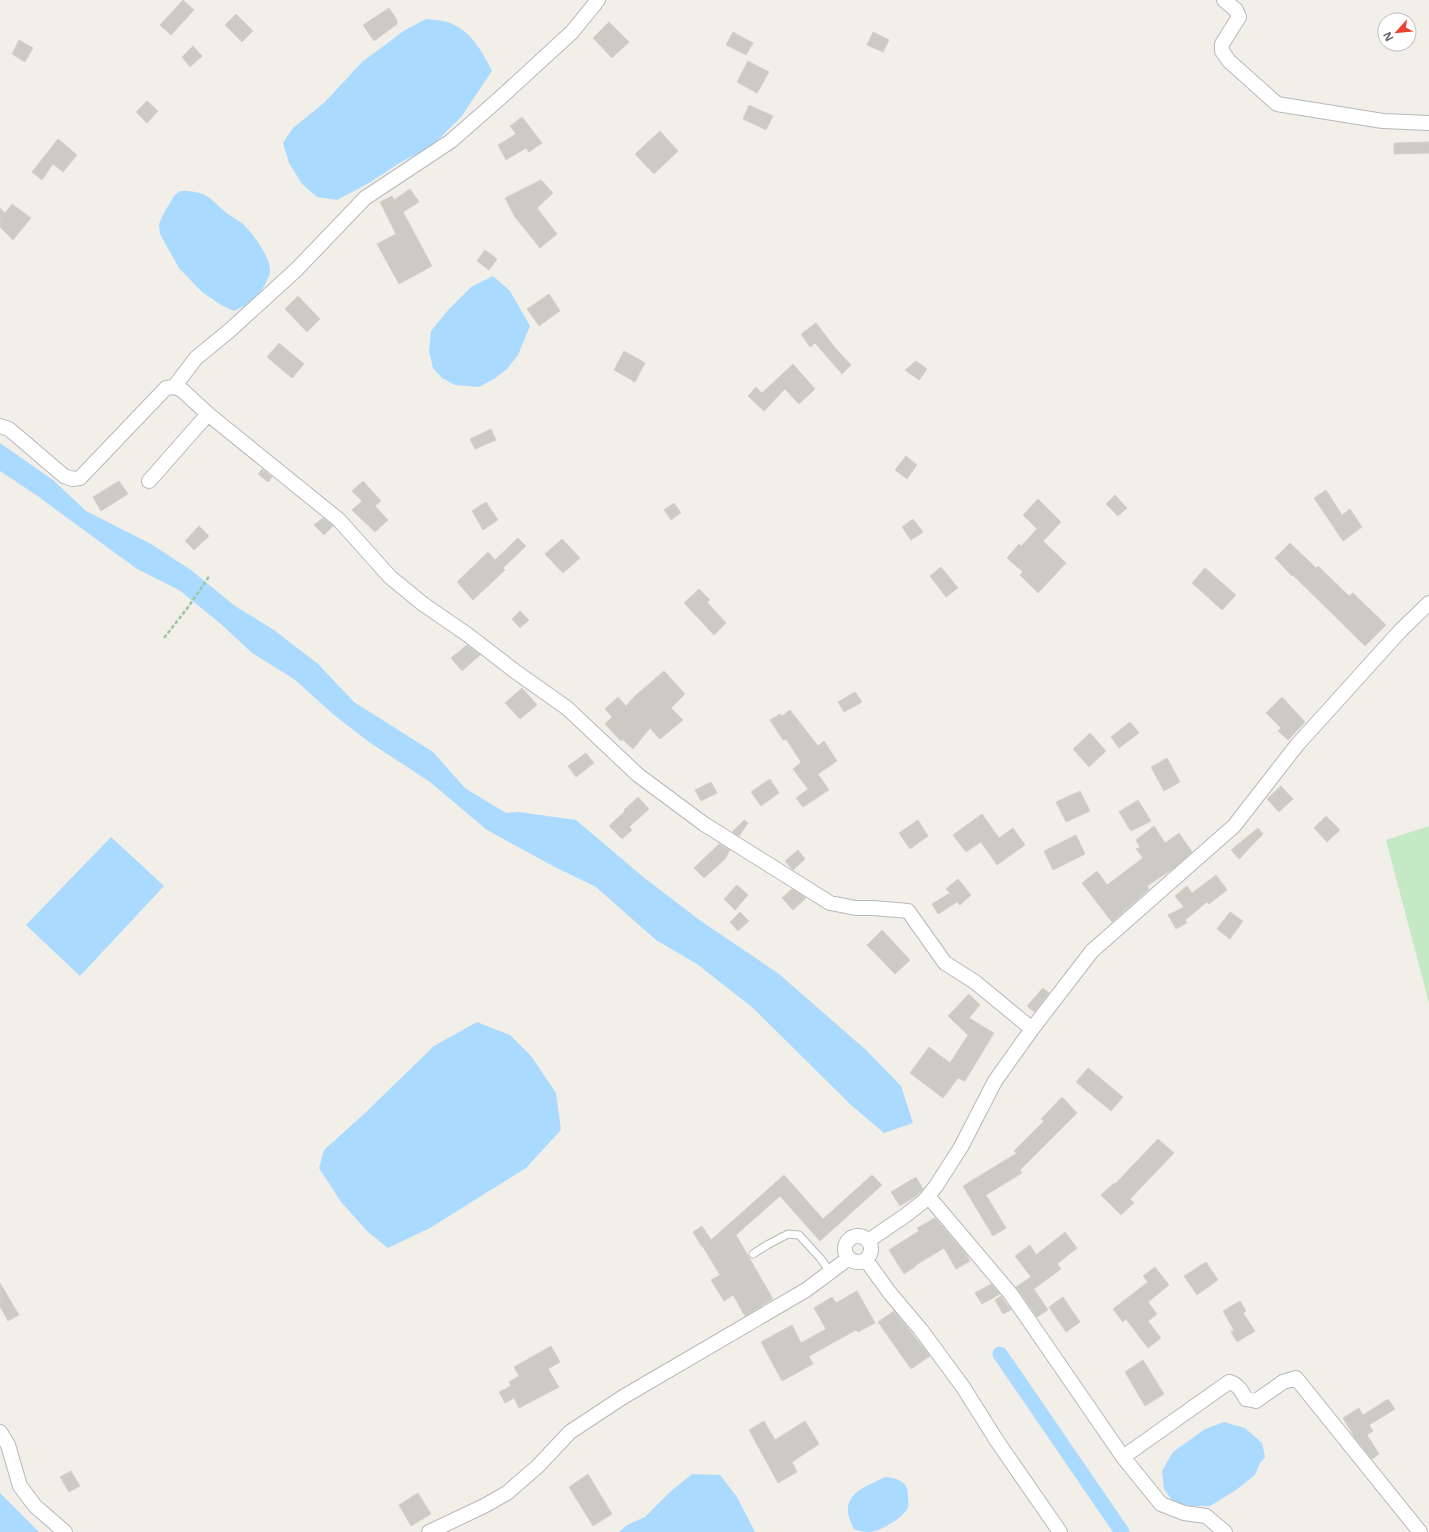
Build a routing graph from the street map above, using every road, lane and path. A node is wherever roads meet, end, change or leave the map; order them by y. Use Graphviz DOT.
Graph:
graph roads {
  1 [pos="598,0"];
  2 [pos="1224,0"];
  3 [pos="1429,123"];
  4 [pos="174,387"];
  5 [pos="208,414"];
  6 [pos="0,426"];
  7 [pos="149,481"];
  8 [pos="210,575"];
  9 [pos="1429,603"];
  10 [pos="164,638"];
  11 [pos="1032,1029"];
  12 [pos="928,1196"];
  13 [pos="868,1241"];
  14 [pos="753,1254"];
  15 [pos="849,1258"];
  16 [pos="866,1260"];
  17 [pos="830,1272"];
  18 [pos="0,1432"];
  19 [pos="1123,1457"];
  20 [pos="65,1532"];
  21 [pos="429,1532"];
  22 [pos="1060,1532"];
  23 [pos="1225,1532"];
  24 [pos="1420,1532"];
  1 -- 4 [label="street"];
  2 -- 3 [label="street"];
  4 -- 5 [label="street"];
  4 -- 6 [label="street"];
  5 -- 7 [label="street"];
  5 -- 11 [label="street"];
  8 -- 10 [label="path"];
  9 -- 11 [label="street"];
  11 -- 12 [label="street"];
  12 -- 13 [label="street"];
  12 -- 19 [label="street"];
  13 -- 15 [label="street"];
  13 -- 16 [label="street"];
  14 -- 17 [label="lane"];
  15 -- 16 [label="street"];
  15 -- 17 [label="street"];
  16 -- 22 [label="street"];
  17 -- 21 [label="street"];
  18 -- 20 [label="street"];
  19 -- 23 [label="street"];
  19 -- 24 [label="street"];
}
